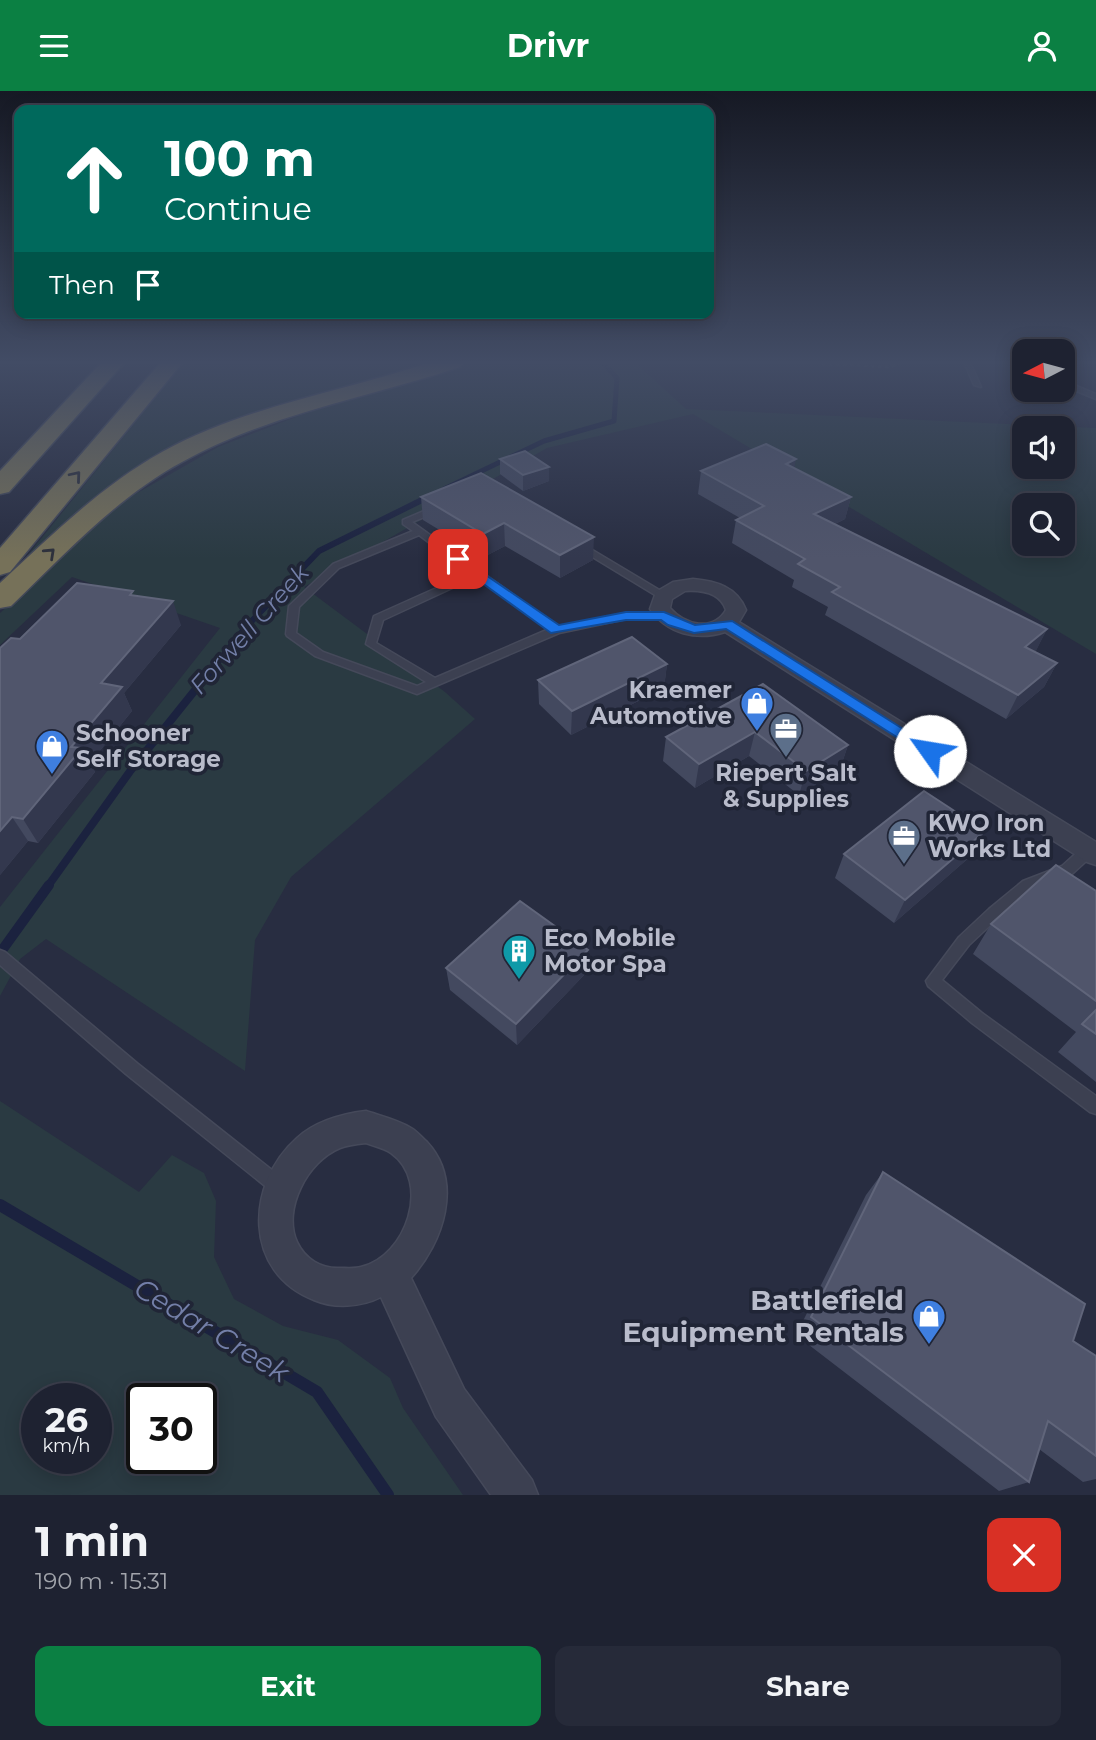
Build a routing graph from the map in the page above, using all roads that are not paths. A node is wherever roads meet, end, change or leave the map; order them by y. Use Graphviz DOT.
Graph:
graph roads {
  1 [pos="54,428"];
  2 [pos="117,428"];
  3 [pos="240,428"];
  4 [pos="0,486"];
  5 [pos="451,502"];
  6 [pos="419,532"];
  7 [pos="568,538"];
  8 [pos="0,566"];
  9 [pos="477,573"];
  10 [pos="663,596"];
  11 [pos="0,599"];
  12 [pos="664,616"];
  13 [pos="727,624"];
  14 [pos="556,630"];
  15 [pos="433,683"];
  16 [pos="1092,853"];
  17 [pos="0,956"];
  18 [pos="14,966"];
  19 [pos="1096,1106"];
  20 [pos="281,1188"];
  21 [pos="389,1273"];
  22 [pos="517,1495"];
  1 -- 4 [label="highway"];
  8 -- 2 [label="highway, one-way"];
  11 -- 3 [label="highway, one-way"];
  5 -- 6 [label="lane"];
  6 -- 9 [label="lane"];
  6 -- 15 [label="lane"];
  7 -- 10 [label="lane"];
  9 -- 14 [label="lane"];
  9 -- 15 [label="lane"];
  10 -- 12 [label="street"];
  10 -- 13 [label="street"];
  12 -- 13 [label="street"];
  12 -- 14 [label="lane"];
  13 -- 16 [label="street"];
  14 -- 15 [label="lane"];
  16 -- 19 [label="lane"];
  17 -- 18 [label="lane"];
  18 -- 20 [label="lane"];
  20 -- 21 [label="street"];
  20 -- 21 [label="street"];
  21 -- 22 [label="street"];
}
